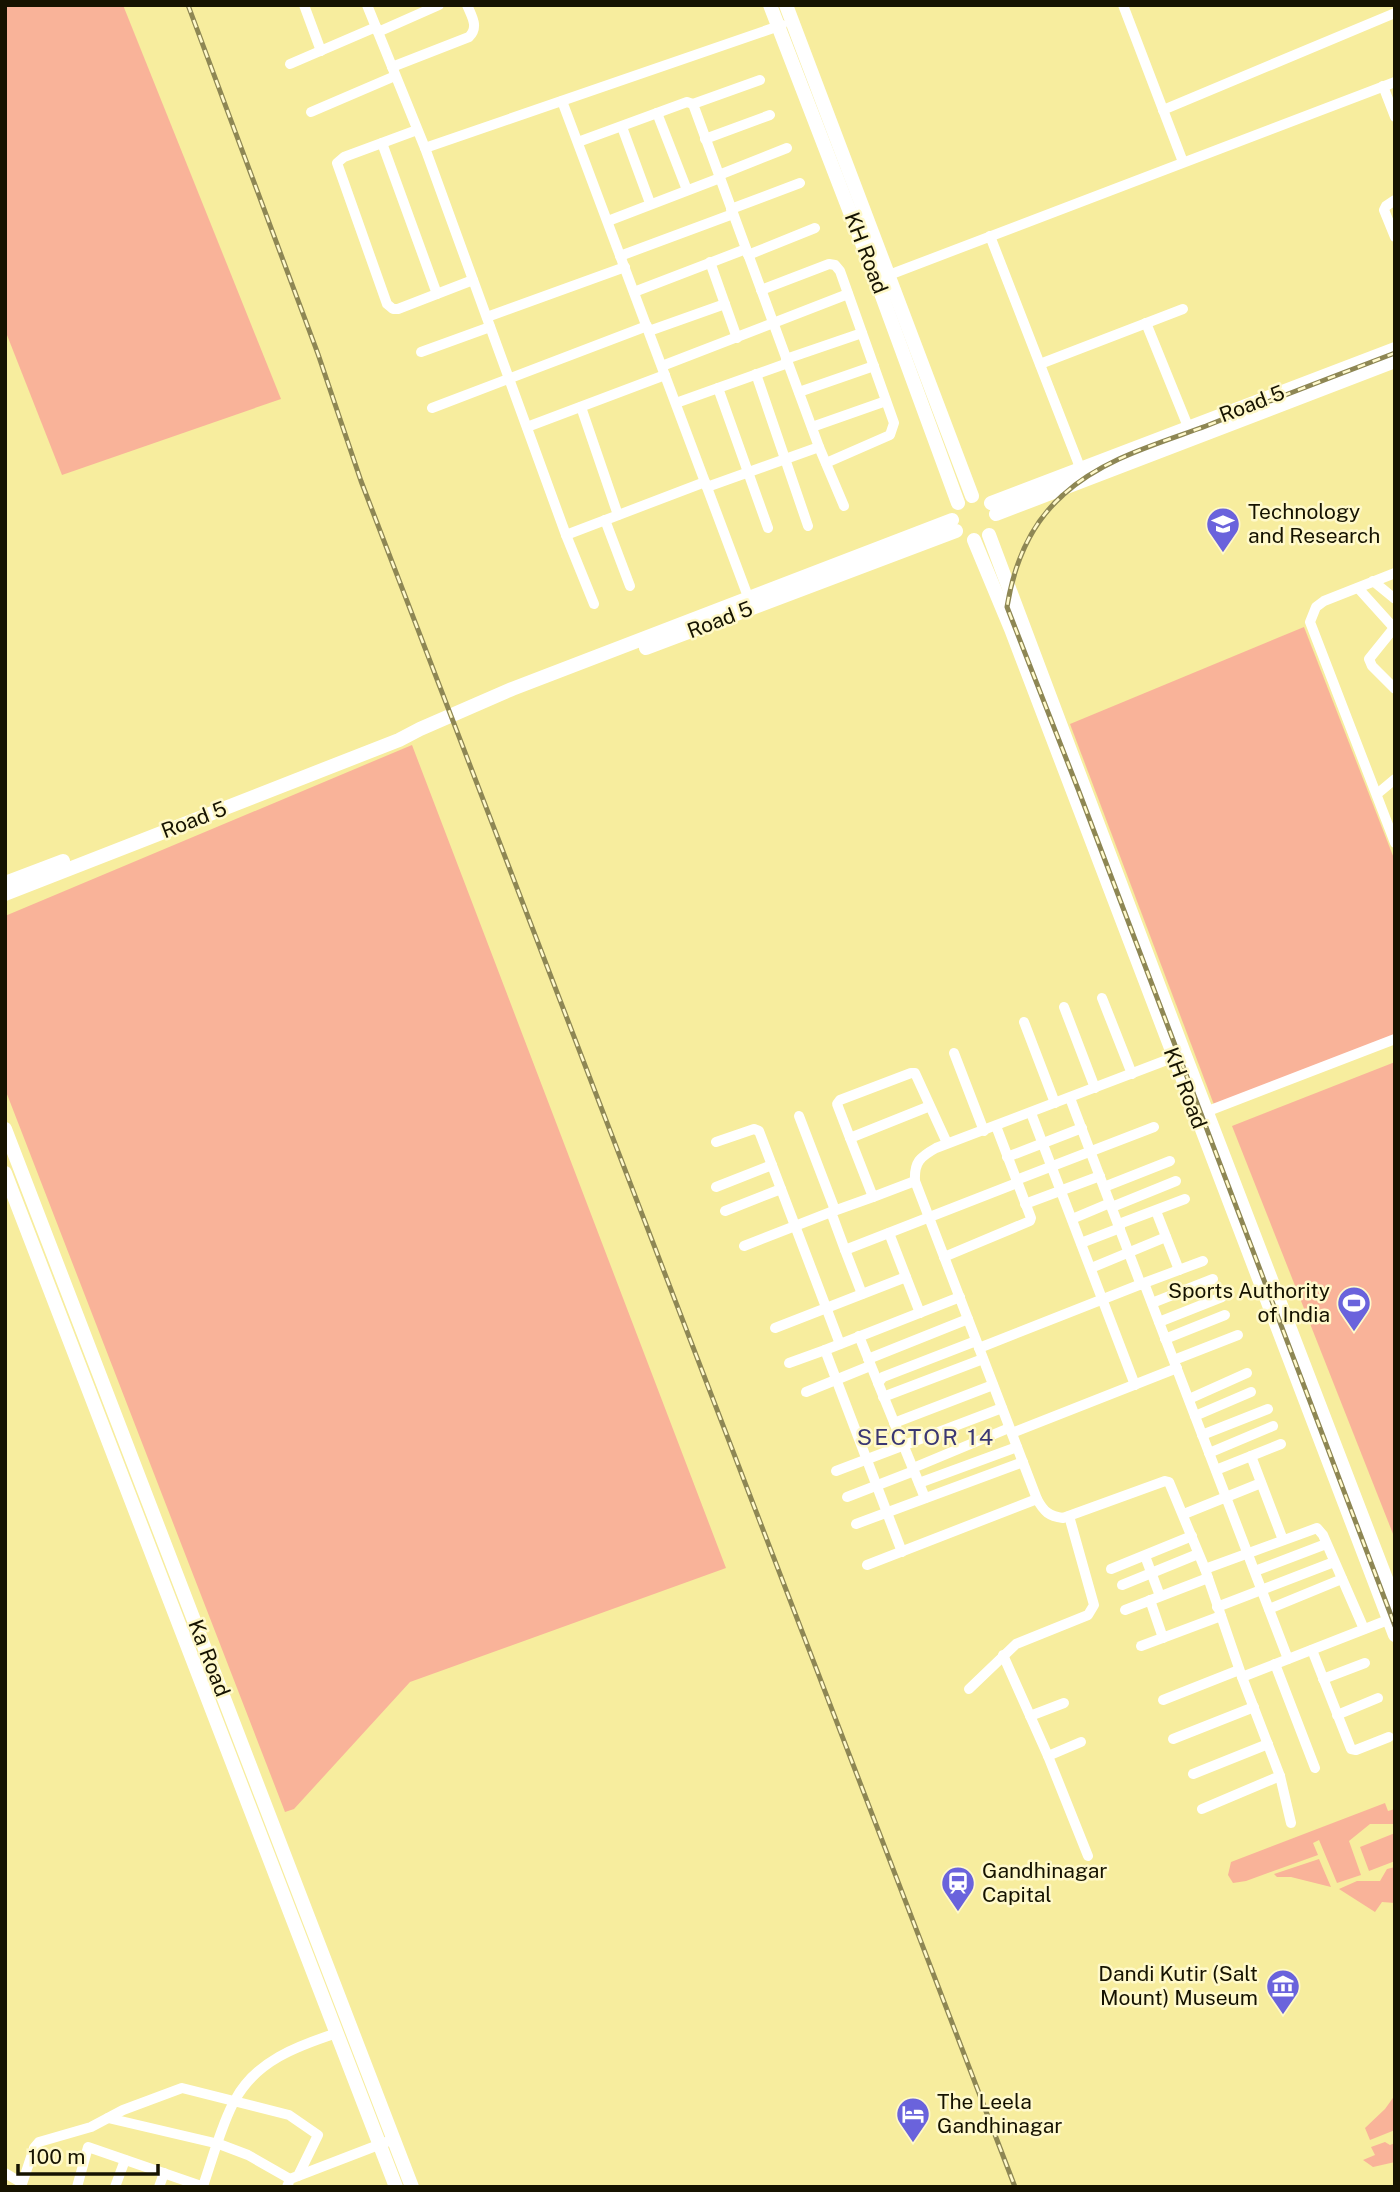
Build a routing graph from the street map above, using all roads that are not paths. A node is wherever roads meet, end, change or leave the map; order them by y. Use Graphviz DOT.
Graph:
graph roads {
  1 [pos="304,5"];
  2 [pos="367,5"];
  3 [pos="439,5"];
  4 [pos="467,5"];
  5 [pos="770,5"];
  6 [pos="786,5"];
  7 [pos="1124,5"];
  8 [pos="1395,13"];
  9 [pos="792,22"];
  10 [pos="778,27"];
  11 [pos="377,29"];
  12 [pos="321,51"];
  13 [pos="290,64"];
  14 [pos="393,71"];
  15 [pos="760,80"];
  16 [pos="1395,82"];
  17 [pos="1383,86"];
  18 [pos="562,101"];
  19 [pos="692,104"];
  20 [pos="1163,110"];
  21 [pos="311,112"];
  22 [pos="657,113"];
  23 [pos="770,115"];
  24 [pos="1395,117"];
  25 [pos="622,127"];
  26 [pos="416,130"];
  27 [pos="705,139"];
  28 [pos="578,142"];
  29 [pos="382,143"];
  30 [pos="425,148"];
  31 [pos="787,148"];
  32 [pos="1183,162"];
  33 [pos="719,176"];
  34 [pos="800,183"];
  35 [pos="687,190"];
  36 [pos="1395,201"];
  37 [pos="650,203"];
  38 [pos="732,211"];
  39 [pos="608,221"];
  40 [pos="815,228"];
  41 [pos="990,236"];
  42 [pos="1395,237"];
  43 [pos="747,252"];
  44 [pos="620,256"];
  45 [pos="710,262"];
  46 [pos="625,267"];
  47 [pos="889,275"];
  48 [pos="473,280"];
  49 [pos="761,290"];
  50 [pos="634,292"];
  51 [pos="437,294"];
  52 [pos="848,294"];
  53 [pos="725,303"];
  54 [pos="1183,309"];
  55 [pos="488,322"];
  56 [pos="1146,323"];
  57 [pos="773,324"];
  58 [pos="648,328"];
  59 [pos="862,333"];
  60 [pos="737,338"];
  61 [pos="1395,349"];
  62 [pos="421,352"];
  63 [pos="787,361"];
  64 [pos="1395,361"];
  65 [pos="1040,364"];
  66 [pos="874,366"];
  67 [pos="664,370"];
  68 [pos="756,374"];
  69 [pos="509,378"];
  70 [pos="718,388"];
  71 [pos="799,392"];
  72 [pos="886,401"];
  73 [pos="676,403"];
  74 [pos="581,407"];
  75 [pos="432,408"];
  76 [pos="527,427"];
  77 [pos="812,428"];
  78 [pos="1189,429"];
  79 [pos="819,447"];
  80 [pos="785,459"];
  81 [pos="826,463"];
  82 [pos="1081,470"];
  83 [pos="748,472"];
  84 [pos="706,484"];
  85 [pos="972,496"];
  86 [pos="958,503"];
  87 [pos="844,506"];
  88 [pos="994,508"];
  89 [pos="618,515"];
  90 [pos="605,520"];
  91 [pos="808,526"];
  92 [pos="954,526"];
  93 [pos="768,528"];
  94 [pos="566,535"];
  95 [pos="989,535"];
  96 [pos="974,540"];
  97 [pos="1395,573"];
  98 [pos="1373,581"];
  99 [pos="630,586"];
  100 [pos="1357,588"];
  101 [pos="1395,599"];
  102 [pos="751,603"];
  103 [pos="594,604"];
  104 [pos="1395,628"];
  105 [pos="1395,690"];
  106 [pos="420,729"];
  107 [pos="1395,779"];
  108 [pos="1377,794"];
  109 [pos="1395,843"];
  110 [pos="5,883"];
  111 [pos="5,894"];
  112 [pos="1102,998"];
  113 [pos="1064,1007"];
  114 [pos="1024,1022"];
  115 [pos="1395,1039"];
  116 [pos="954,1054"];
  117 [pos="1179,1055"];
  118 [pos="1132,1074"];
  119 [pos="1095,1088"];
  120 [pos="1070,1098"];
  121 [pos="1055,1103"];
  122 [pos="930,1107"];
  123 [pos="1031,1113"];
  124 [pos="1201,1114"];
  125 [pos="799,1116"];
  126 [pos="996,1126"];
  127 [pos="1154,1127"];
  128 [pos="1082,1128"];
  129 [pos="5,1129"];
  130 [pos="984,1131"];
  131 [pos="850,1138"];
  132 [pos="716,1142"];
  133 [pos="947,1143"];
  134 [pos="1043,1143"];
  135 [pos="1090,1152"];
  136 [pos="1007,1157"];
  137 [pos="1170,1161"];
  138 [pos="772,1165"];
  139 [pos="1052,1166"];
  140 [pos="5,1173"];
  141 [pos="915,1181"];
  142 [pos="1102,1181"];
  143 [pos="1176,1181"];
  144 [pos="1017,1182"];
  145 [pos="716,1187"];
  146 [pos="781,1189"];
  147 [pos="1062,1191"];
  148 [pos="873,1197"];
  149 [pos="1185,1199"];
  150 [pos="1025,1204"];
  151 [pos="1111,1205"];
  152 [pos="725,1211"];
  153 [pos="833,1211"];
  154 [pos="1156,1211"];
  155 [pos="929,1218"];
  156 [pos="1072,1219"];
  157 [pos="795,1226"];
  158 [pos="1120,1226"];
  159 [pos="889,1233"];
  160 [pos="1166,1237"];
  161 [pos="1081,1243"];
  162 [pos="744,1246"];
  163 [pos="845,1250"];
  164 [pos="1129,1252"];
  165 [pos="54,1255"];
  166 [pos="944,1256"];
  167 [pos="39,1261"];
  168 [pos="1203,1261"];
  169 [pos="1091,1268"];
  170 [pos="1179,1270"];
  171 [pos="906,1277"];
  172 [pos="1213,1279"];
  173 [pos="1143,1284"];
  174 [pos="862,1294"];
  175 [pos="960,1297"];
  176 [pos="1223,1297"];
  177 [pos="1102,1300"];
  178 [pos="1152,1303"];
  179 [pos="827,1308"];
  180 [pos="920,1313"];
  181 [pos="1225,1315"];
  182 [pos="968,1319"];
  183 [pos="1159,1322"];
  184 [pos="775,1328"];
  185 [pos="1238,1335"];
  186 [pos="859,1336"];
  187 [pos="1166,1339"];
  188 [pos="840,1344"];
  189 [pos="978,1345"];
  190 [pos="825,1350"];
  191 [pos="983,1359"];
  192 [pos="869,1362"];
  193 [pos="789,1363"];
  194 [pos="1175,1364"];
  195 [pos="1247,1373"];
  196 [pos="837,1380"];
  197 [pos="878,1383"];
  198 [pos="993,1385"];
  199 [pos="1135,1385"];
  200 [pos="806,1392"];
  201 [pos="1251,1392"];
  202 [pos="883,1397"];
  203 [pos="1189,1399"];
  204 [pos="1002,1408"];
  205 [pos="1268,1409"];
  206 [pos="1195,1416"];
  207 [pos="894,1423"];
  208 [pos="1273,1426"];
  209 [pos="1011,1431"];
  210 [pos="1202,1434"];
  211 [pos="1281,1444"];
  212 [pos="903,1446"];
  213 [pos="1017,1447"];
  214 [pos="1209,1453"];
  215 [pos="1251,1456"];
  216 [pos="867,1458"];
  217 [pos="1023,1462"];
  218 [pos="913,1470"];
  219 [pos="1216,1470"];
  220 [pos="836,1471"];
  221 [pos="919,1483"];
  222 [pos="1261,1483"];
  223 [pos="876,1484"];
  224 [pos="847,1497"];
  225 [pos="925,1498"];
  226 [pos="1227,1498"];
  227 [pos="1037,1499"];
  228 [pos="887,1512"];
  229 [pos="1184,1514"];
  230 [pos="1069,1516"];
  231 [pos="856,1524"];
  232 [pos="1192,1536"];
  233 [pos="1283,1540"];
  234 [pos="1326,1544"];
  235 [pos="902,1552"];
  236 [pos="1198,1554"];
  237 [pos="1248,1554"];
  238 [pos="1145,1556"];
  239 [pos="1334,1562"];
  240 [pos="867,1566"];
  241 [pos="1111,1569"];
  242 [pos="1255,1571"];
  243 [pos="1150,1573"];
  244 [pos="1206,1574"];
  245 [pos="1342,1580"];
  246 [pos="1122,1585"];
  247 [pos="1262,1589"];
  248 [pos="183,1591"];
  249 [pos="169,1597"];
  250 [pos="1155,1598"];
  251 [pos="1395,1602"];
  252 [pos="1269,1609"];
  253 [pos="1125,1610"];
  254 [pos="1219,1611"];
  255 [pos="1392,1618"];
  256 [pos="1364,1629"];
  257 [pos="1395,1636"];
  258 [pos="1163,1638"];
  259 [pos="1141,1647"];
  260 [pos="1312,1650"];
  261 [pos="1003,1655"];
  262 [pos="1288,1659"];
  263 [pos="1365,1663"];
  264 [pos="1275,1664"];
  265 [pos="1241,1674"];
  266 [pos="1323,1679"];
  267 [pos="968,1689"];
  268 [pos="1378,1698"];
  269 [pos="1163,1700"];
  270 [pos="1064,1703"];
  271 [pos="1254,1707"];
  272 [pos="1337,1715"];
  273 [pos="1030,1716"];
  274 [pos="1389,1737"];
  275 [pos="1173,1738"];
  276 [pos="1081,1742"];
  277 [pos="1268,1744"];
  278 [pos="1048,1756"];
  279 [pos="1315,1768"];
  280 [pos="1193,1774"];
  281 [pos="1280,1776"];
  282 [pos="1202,1809"];
  283 [pos="1291,1823"];
  284 [pos="1088,1856"];
  285 [pos="337,2032"];
  286 [pos="234,2102"];
  287 [pos="107,2118"];
  288 [pos="387,2142"];
  289 [pos="219,2144"];
  290 [pos="125,2160"];
  291 [pos="5,2173"];
  292 [pos="164,2173"];
  293 [pos="292,2181"];
  294 [pos="22,2185"];
  295 [pos="77,2187"];
  296 [pos="115,2187"];
  297 [pos="159,2187"];
  298 [pos="203,2187"];
  299 [pos="396,2187"];
  300 [pos="412,2187"];
  1 -- 12 [label="street"];
  2 -- 11 [label="street"];
  3 -- 11 [label="street"];
  4 -- 14 [label="street"];
  5 -- 10 [label="main road, KH Road"];
  6 -- 9 [label="main road, KH Road"];
  7 -- 20 [label="street"];
  8 -- 20 [label="street"];
  9 -- 10 [label="street"];
  9 -- 47 [label="main road, KH Road"];
  10 -- 18 [label="street"];
  10 -- 86 [label="main road, KH Road"];
  11 -- 12 [label="street"];
  11 -- 14 [label="street"];
  12 -- 13 [label="street"];
  14 -- 21 [label="street"];
  14 -- 26 [label="street"];
  15 -- 19 [label="street"];
  16 -- 17 [label="street"];
  17 -- 24 [label="street"];
  17 -- 32 [label="street"];
  18 -- 28 [label="street"];
  18 -- 30 [label="street"];
  19 -- 22 [label="street"];
  19 -- 27 [label="street"];
  20 -- 32 [label="street"];
  22 -- 25 [label="street"];
  22 -- 35 [label="street"];
  23 -- 27 [label="street"];
  25 -- 28 [label="street"];
  25 -- 37 [label="street"];
  26 -- 29 [label="street"];
  26 -- 30 [label="street"];
  27 -- 33 [label="street"];
  28 -- 39 [label="street"];
  29 -- 51 [label="street"];
  29 -- 51 [label="street"];
  30 -- 48 [label="street"];
  31 -- 33 [label="street"];
  32 -- 41 [label="street"];
  33 -- 35 [label="street"];
  33 -- 38 [label="street"];
  34 -- 38 [label="street"];
  35 -- 37 [label="street"];
  36 -- 42 [label="street"];
  37 -- 39 [label="street"];
  38 -- 43 [label="street"];
  38 -- 44 [label="street"];
  39 -- 44 [label="street"];
  40 -- 43 [label="street"];
  41 -- 47 [label="street"];
  41 -- 65 [label="street"];
  43 -- 45 [label="street"];
  43 -- 49 [label="street"];
  44 -- 46 [label="street"];
  45 -- 50 [label="street"];
  45 -- 53 [label="street"];
  46 -- 50 [label="street"];
  46 -- 55 [label="street"];
  47 -- 85 [label="main road, KH Road"];
  48 -- 51 [label="street"];
  48 -- 55 [label="street"];
  49 -- 52 [label="street"];
  49 -- 57 [label="street"];
  50 -- 58 [label="street"];
  52 -- 57 [label="street"];
  52 -- 59 [label="street"];
  53 -- 58 [label="street"];
  53 -- 60 [label="street"];
  54 -- 56 [label="street"];
  55 -- 62 [label="street"];
  55 -- 69 [label="street"];
  56 -- 65 [label="street"];
  56 -- 78 [label="street"];
  57 -- 60 [label="street"];
  57 -- 63 [label="street"];
  58 -- 67 [label="street"];
  58 -- 69 [label="street"];
  59 -- 63 [label="street"];
  59 -- 66 [label="street"];
  60 -- 67 [label="street"];
  61 -- 78 [label="main road, Road 5"];
  63 -- 68 [label="street"];
  63 -- 71 [label="street"];
  64 -- 88 [label="main road, Road 5"];
  65 -- 82 [label="street"];
  66 -- 71 [label="street"];
  66 -- 72 [label="street"];
  67 -- 73 [label="street"];
  67 -- 74 [label="street"];
  68 -- 70 [label="street"];
  68 -- 80 [label="street"];
  69 -- 75 [label="street"];
  69 -- 76 [label="street"];
  70 -- 73 [label="street"];
  70 -- 83 [label="street"];
  71 -- 77 [label="street"];
  72 -- 77 [label="street"];
  72 -- 81 [label="street"];
  73 -- 84 [label="street"];
  74 -- 76 [label="street"];
  74 -- 89 [label="street"];
  76 -- 94 [label="street"];
  77 -- 79 [label="street"];
  78 -- 82 [label="main road, Road 5"];
  79 -- 80 [label="street"];
  79 -- 81 [label="street"];
  80 -- 83 [label="street"];
  80 -- 91 [label="street"];
  81 -- 87 [label="street"];
  82 -- 88 [label="main road, Road 5"];
  83 -- 84 [label="street"];
  83 -- 93 [label="street"];
  84 -- 89 [label="street"];
  84 -- 102 [label="street"];
  85 -- 86 [label="main road"];
  85 -- 88 [label="main road"];
  86 -- 92 [label="main road"];
  88 -- 95 [label="main road"];
  89 -- 90 [label="street"];
  90 -- 94 [label="street"];
  90 -- 99 [label="street"];
  92 -- 96 [label="main road"];
  92 -- 102 [label="main road, Road 5"];
  94 -- 103 [label="street"];
  95 -- 96 [label="main road"];
  95 -- 117 [label="main road, KH Road"];
  96 -- 117 [label="main road, KH Road"];
  97 -- 98 [label="street"];
  98 -- 100 [label="street"];
  98 -- 101 [label="street"];
  100 -- 104 [label="street"];
  100 -- 108 [label="street"];
  102 -- 106 [label="main road, Road 5"];
  104 -- 105 [label="street"];
  106 -- 110 [label="main road, Road 5"];
  106 -- 111 [label="main road, Road 5"];
  107 -- 108 [label="street"];
  108 -- 109 [label="street"];
  112 -- 118 [label="street"];
  113 -- 119 [label="street"];
  114 -- 121 [label="street"];
  115 -- 124 [label="street"];
  116 -- 130 [label="street"];
  117 -- 118 [label="street"];
  117 -- 124 [label="main road, KH Road"];
  118 -- 119 [label="street"];
  119 -- 120 [label="street"];
  120 -- 121 [label="street"];
  120 -- 128 [label="street"];
  121 -- 123 [label="street"];
  122 -- 131 [label="street"];
  122 -- 131 [label="street"];
  122 -- 133 [label="street"];
  123 -- 126 [label="street"];
  123 -- 134 [label="street"];
  124 -- 251 [label="main road, KH Road"];
  124 -- 255 [label="main road, KH Road"];
  125 -- 153 [label="street"];
  126 -- 130 [label="street"];
  126 -- 136 [label="street"];
  127 -- 135 [label="street"];
  128 -- 134 [label="street"];
  128 -- 135 [label="street"];
  129 -- 165 [label="main road, Ka Road"];
  130 -- 133 [label="street"];
  131 -- 148 [label="street"];
  132 -- 138 [label="street"];
  133 -- 141 [label="street"];
  134 -- 136 [label="street"];
  134 -- 139 [label="street"];
  135 -- 139 [label="street"];
  135 -- 142 [label="street"];
  136 -- 144 [label="street"];
  137 -- 142 [label="street"];
  138 -- 145 [label="street"];
  138 -- 146 [label="street"];
  139 -- 144 [label="street"];
  139 -- 147 [label="street"];
  140 -- 167 [label="main road, Ka Road"];
  141 -- 148 [label="street"];
  141 -- 155 [label="street"];
  142 -- 147 [label="street"];
  142 -- 151 [label="street"];
  143 -- 151 [label="street"];
  144 -- 150 [label="street"];
  144 -- 155 [label="street"];
  146 -- 152 [label="street"];
  146 -- 157 [label="street"];
  147 -- 150 [label="street"];
  147 -- 156 [label="street"];
  148 -- 153 [label="street"];
  149 -- 154 [label="street"];
  150 -- 166 [label="street"];
  151 -- 156 [label="street"];
  151 -- 158 [label="street"];
  153 -- 157 [label="street"];
  153 -- 163 [label="street"];
  154 -- 158 [label="street"];
  154 -- 160 [label="street"];
  155 -- 159 [label="street"];
  155 -- 166 [label="street"];
  156 -- 161 [label="street"];
  157 -- 162 [label="street"];
  157 -- 179 [label="street"];
  158 -- 161 [label="street"];
  158 -- 164 [label="street"];
  159 -- 163 [label="street"];
  159 -- 171 [label="street"];
  160 -- 164 [label="street"];
  160 -- 170 [label="street"];
  161 -- 169 [label="street"];
  163 -- 174 [label="street"];
  164 -- 169 [label="street"];
  164 -- 173 [label="street"];
  165 -- 167 [label="main road"];
  165 -- 248 [label="main road, Ka Road"];
  166 -- 175 [label="street"];
  167 -- 249 [label="main road, Ka Road"];
  168 -- 170 [label="street"];
  169 -- 177 [label="street"];
  170 -- 173 [label="street"];
  171 -- 174 [label="street"];
  171 -- 180 [label="street"];
  172 -- 178 [label="street"];
  173 -- 177 [label="street"];
  173 -- 178 [label="street"];
  174 -- 179 [label="street"];
  175 -- 180 [label="street"];
  175 -- 182 [label="street"];
  176 -- 183 [label="street"];
  177 -- 189 [label="street"];
  177 -- 199 [label="street"];
  178 -- 183 [label="street"];
  179 -- 184 [label="street"];
  179 -- 188 [label="street"];
  180 -- 186 [label="street"];
  181 -- 187 [label="street"];
  182 -- 189 [label="street"];
  182 -- 192 [label="street"];
  183 -- 187 [label="street"];
  185 -- 194 [label="street"];
  186 -- 188 [label="street"];
  186 -- 192 [label="street"];
  187 -- 194 [label="street"];
  188 -- 190 [label="street"];
  189 -- 191 [label="street"];
  189 -- 197 [label="street"];
  190 -- 193 [label="street"];
  190 -- 196 [label="street"];
  191 -- 198 [label="street"];
  191 -- 202 [label="street"];
  192 -- 196 [label="street"];
  192 -- 197 [label="street"];
  194 -- 199 [label="street"];
  194 -- 203 [label="street"];
  195 -- 203 [label="street"];
  196 -- 200 [label="street"];
  196 -- 216 [label="street"];
  197 -- 202 [label="street"];
  198 -- 204 [label="street"];
  198 -- 207 [label="street"];
  199 -- 209 [label="street"];
  201 -- 206 [label="street"];
  202 -- 207 [label="street"];
  203 -- 206 [label="street"];
  204 -- 209 [label="street"];
  204 -- 212 [label="street"];
  205 -- 210 [label="street"];
  206 -- 210 [label="street"];
  207 -- 212 [label="street"];
  208 -- 214 [label="street"];
  209 -- 213 [label="street"];
  209 -- 218 [label="street"];
  210 -- 214 [label="street"];
  211 -- 215 [label="street"];
  212 -- 216 [label="street"];
  212 -- 218 [label="street"];
  213 -- 217 [label="street"];
  213 -- 221 [label="street"];
  214 -- 219 [label="street"];
  215 -- 219 [label="street"];
  215 -- 222 [label="street"];
  216 -- 220 [label="street"];
  216 -- 223 [label="street"];
  217 -- 225 [label="street"];
  217 -- 227 [label="street"];
  218 -- 221 [label="street"];
  218 -- 223 [label="street"];
  219 -- 226 [label="street"];
  221 -- 225 [label="street"];
  222 -- 226 [label="street"];
  222 -- 233 [label="street"];
  223 -- 224 [label="street"];
  223 -- 228 [label="street"];
  225 -- 228 [label="street"];
  226 -- 229 [label="street"];
  226 -- 237 [label="street"];
  227 -- 230 [label="street"];
  227 -- 235 [label="street"];
  228 -- 231 [label="street"];
  228 -- 235 [label="street"];
  229 -- 230 [label="street"];
  229 -- 232 [label="street"];
  230 -- 261 [label="street"];
  232 -- 236 [label="street"];
  232 -- 238 [label="street"];
  233 -- 234 [label="street"];
  233 -- 237 [label="street"];
  234 -- 239 [label="street"];
  234 -- 242 [label="street"];
  235 -- 240 [label="street"];
  236 -- 243 [label="street"];
  236 -- 244 [label="street"];
  237 -- 242 [label="street"];
  237 -- 244 [label="street"];
  238 -- 241 [label="street"];
  238 -- 243 [label="street"];
  239 -- 245 [label="street"];
  239 -- 247 [label="street"];
  242 -- 247 [label="street"];
  243 -- 246 [label="street"];
  243 -- 250 [label="street"];
  244 -- 250 [label="street"];
  244 -- 254 [label="street"];
  245 -- 252 [label="street"];
  245 -- 256 [label="street"];
  247 -- 252 [label="street"];
  247 -- 254 [label="street"];
  248 -- 249 [label="main road"];
  248 -- 288 [label="main road, Ka Road"];
  249 -- 285 [label="main road, Ka Road"];
  250 -- 253 [label="street"];
  250 -- 258 [label="street"];
  252 -- 262 [label="street"];
  254 -- 258 [label="street"];
  254 -- 265 [label="street"];
  255 -- 256 [label="street"];
  255 -- 257 [label="main road, KH Road"];
  256 -- 260 [label="street"];
  258 -- 259 [label="street"];
  260 -- 262 [label="street"];
  260 -- 266 [label="street"];
  261 -- 267 [label="street"];
  261 -- 273 [label="street"];
  262 -- 264 [label="street"];
  263 -- 266 [label="street"];
  264 -- 265 [label="street"];
  264 -- 279 [label="street"];
  265 -- 269 [label="street"];
  265 -- 271 [label="street"];
  266 -- 272 [label="street"];
  268 -- 272 [label="street"];
  270 -- 273 [label="street"];
  271 -- 275 [label="street"];
  271 -- 277 [label="street"];
  272 -- 274 [label="street"];
  273 -- 278 [label="street"];
  276 -- 278 [label="street"];
  277 -- 280 [label="street"];
  277 -- 281 [label="street"];
  278 -- 284 [label="street"];
  281 -- 282 [label="street"];
  281 -- 283 [label="street"];
  285 -- 286 [label="street"];
  285 -- 288 [label="main road, Ka Road"];
  286 -- 287 [label="street"];
  286 -- 289 [label="street"];
  286 -- 293 [label="street"];
  287 -- 289 [label="street"];
  287 -- 294 [label="street"];
  288 -- 293 [label="street"];
  288 -- 299 [label="main road, Ka Road"];
  288 -- 300 [label="main road, Ka Road"];
  289 -- 293 [label="street"];
  289 -- 298 [label="street"];
  290 -- 292 [label="street"];
  290 -- 295 [label="street"];
  290 -- 296 [label="street"];
  291 -- 294 [label="street"];
  292 -- 297 [label="street"];
  292 -- 298 [label="street"];
}
